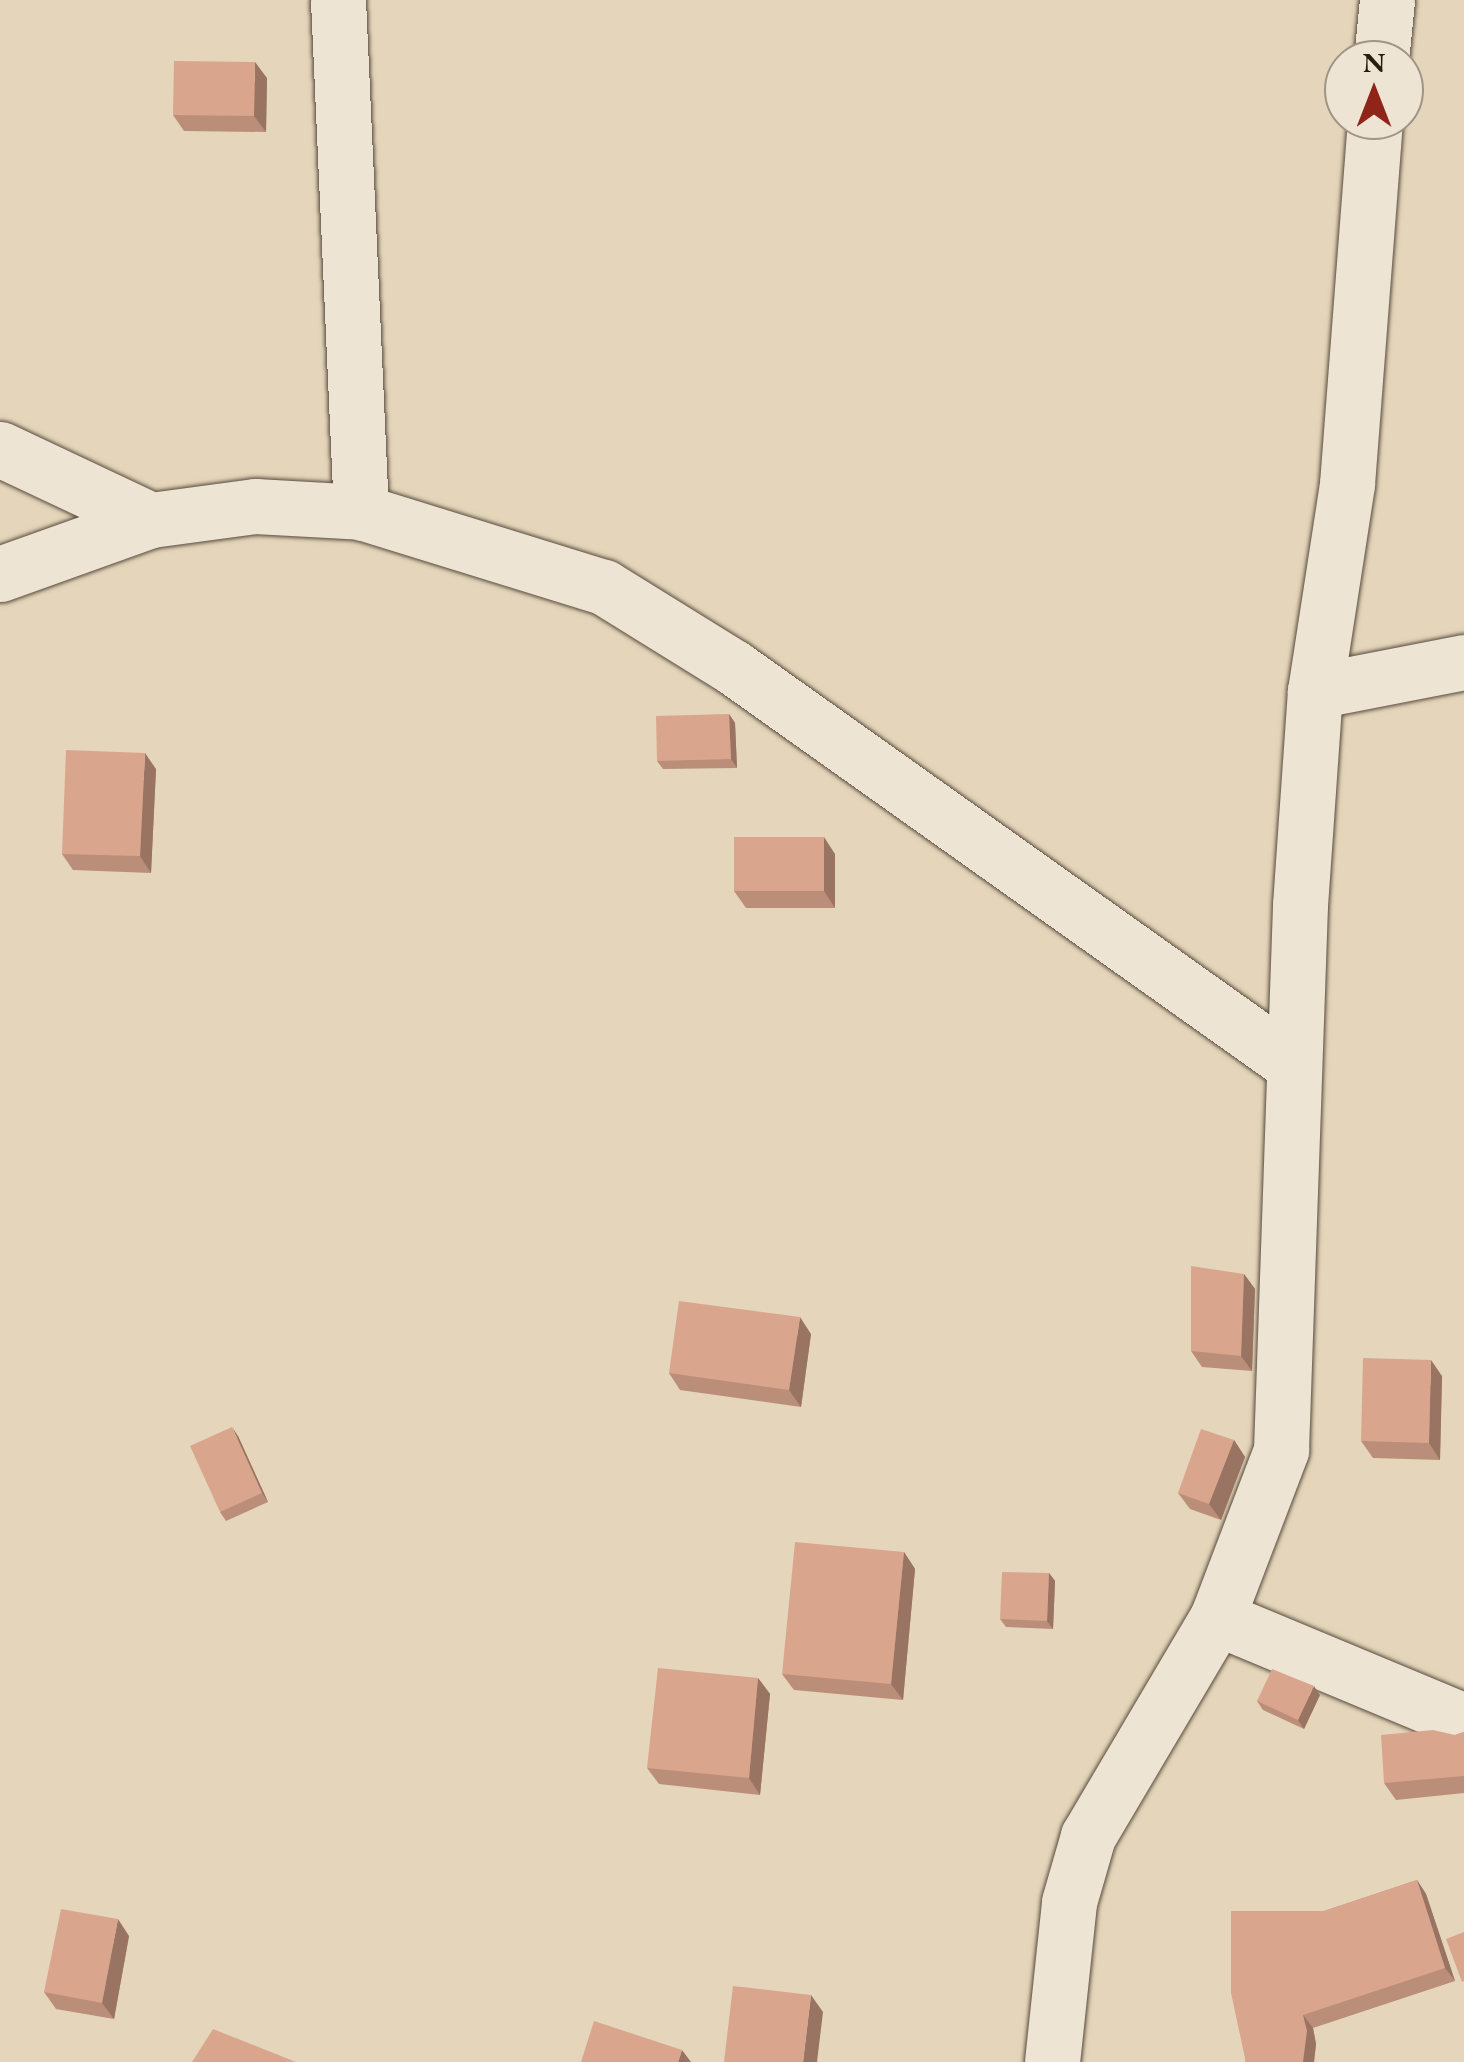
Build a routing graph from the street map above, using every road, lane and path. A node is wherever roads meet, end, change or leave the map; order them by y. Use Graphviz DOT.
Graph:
graph roads {
  1 [pos="338,0"];
  2 [pos="1387,0"];
  3 [pos="1383,40"];
  4 [pos="1373,140"];
  5 [pos="0,450"];
  6 [pos="362,512"];
  7 [pos="152,520"];
  8 [pos="0,574"];
  9 [pos="1464,662"];
  10 [pos="1315,691"];
  11 [pos="1292,1064"];
  12 [pos="1217,1618"];
  13 [pos="1464,1721"];
  14 [pos="1052,2062"];
  1 -- 6 [label="street"];
  2 -- 3 [label="street"];
  4 -- 10 [label="street"];
  5 -- 7 [label="street"];
  6 -- 7 [label="street"];
  6 -- 11 [label="street"];
  7 -- 8 [label="street"];
  9 -- 10 [label="street"];
  10 -- 11 [label="street"];
  11 -- 12 [label="street"];
  12 -- 13 [label="street"];
  12 -- 14 [label="street"];
}
